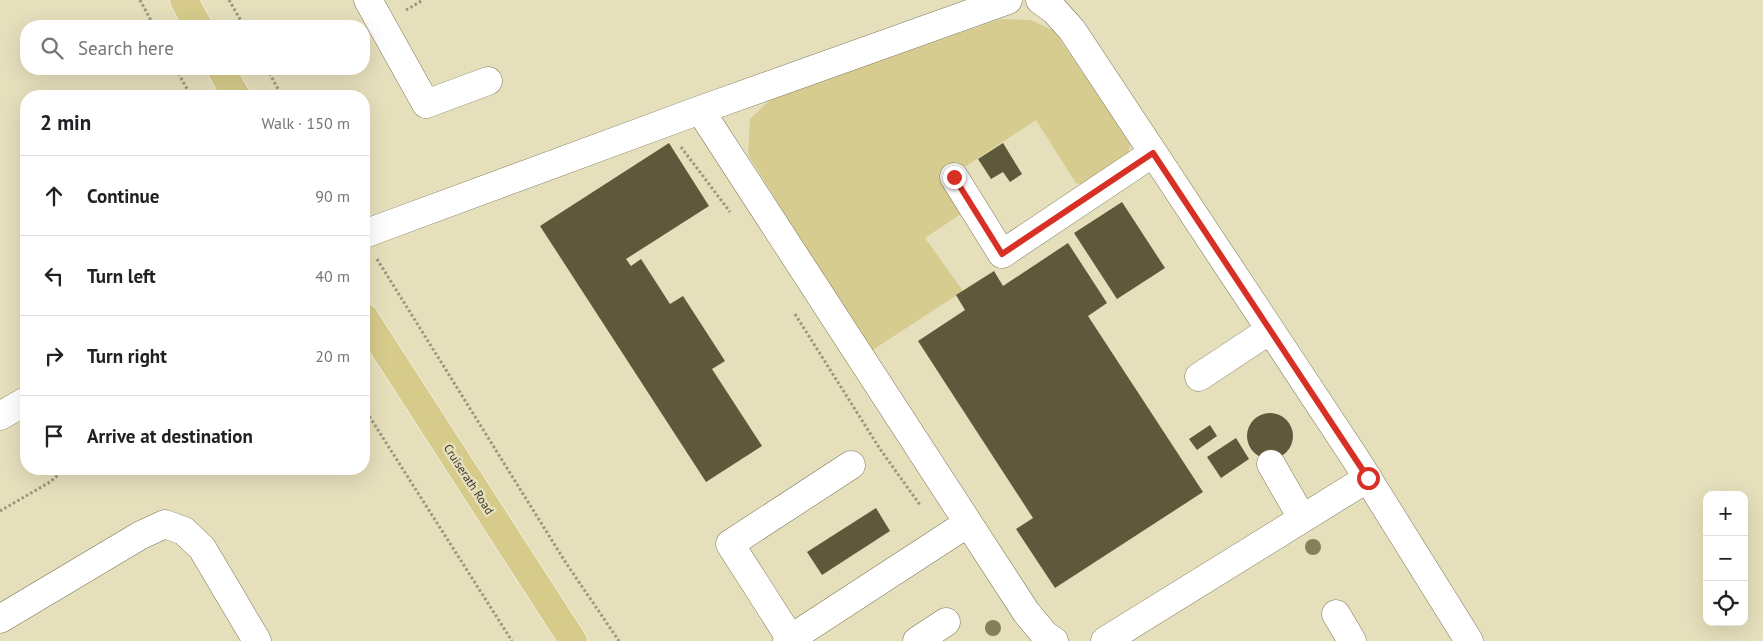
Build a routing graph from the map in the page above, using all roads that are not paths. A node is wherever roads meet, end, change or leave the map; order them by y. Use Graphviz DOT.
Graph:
graph roads {
  1 [pos="184,0"];
  2 [pos="368,0"];
  3 [pos="1008,0"];
  4 [pos="1040,0"];
  5 [pos="195,20"];
  6 [pos="224,75"];
  7 [pos="488,81"];
  8 [pos="233,90"];
  9 [pos="700,110"];
  10 [pos="1153,153"];
  11 [pos="954,177"];
  12 [pos="370,242"];
  13 [pos="370,326"];
  14 [pos="1270,330"];
  15 [pos="1199,377"];
  16 [pos="20,404"];
  17 [pos="0,416"];
  18 [pos="1271,464"];
  19 [pos="851,465"];
  20 [pos="1368,478"];
  21 [pos="1302,518"];
  22 [pos="968,523"];
  23 [pos="1336,614"];
  24 [pos="0,619"];
  25 [pos="946,622"];
  26 [pos="790,640"];
  27 [pos="257,641"];
  28 [pos="574,641"];
  29 [pos="917,641"];
  30 [pos="1054,641"];
  31 [pos="1105,641"];
  32 [pos="1352,641"];
  33 [pos="1469,641"];
  1 -- 5 [label="main road"];
  2 -- 7 [label="lane"];
  3 -- 9 [label="lane"];
  4 -- 10 [label="lane"];
  6 -- 8 [label="main road"];
  9 -- 12 [label="lane"];
  9 -- 22 [label="lane"];
  10 -- 11 [label="lane"];
  10 -- 14 [label="lane"];
  13 -- 28 [label="main road, Cruiserath Road"];
  14 -- 15 [label="lane"];
  14 -- 20 [label="lane"];
  16 -- 17 [label="lane"];
  18 -- 21 [label="lane"];
  19 -- 26 [label="lane"];
  20 -- 21 [label="lane"];
  20 -- 33 [label="lane"];
  21 -- 31 [label="lane"];
  22 -- 26 [label="lane"];
  22 -- 30 [label="lane"];
  23 -- 32 [label="lane"];
  24 -- 27 [label="lane"];
  25 -- 29 [label="lane"];
}
